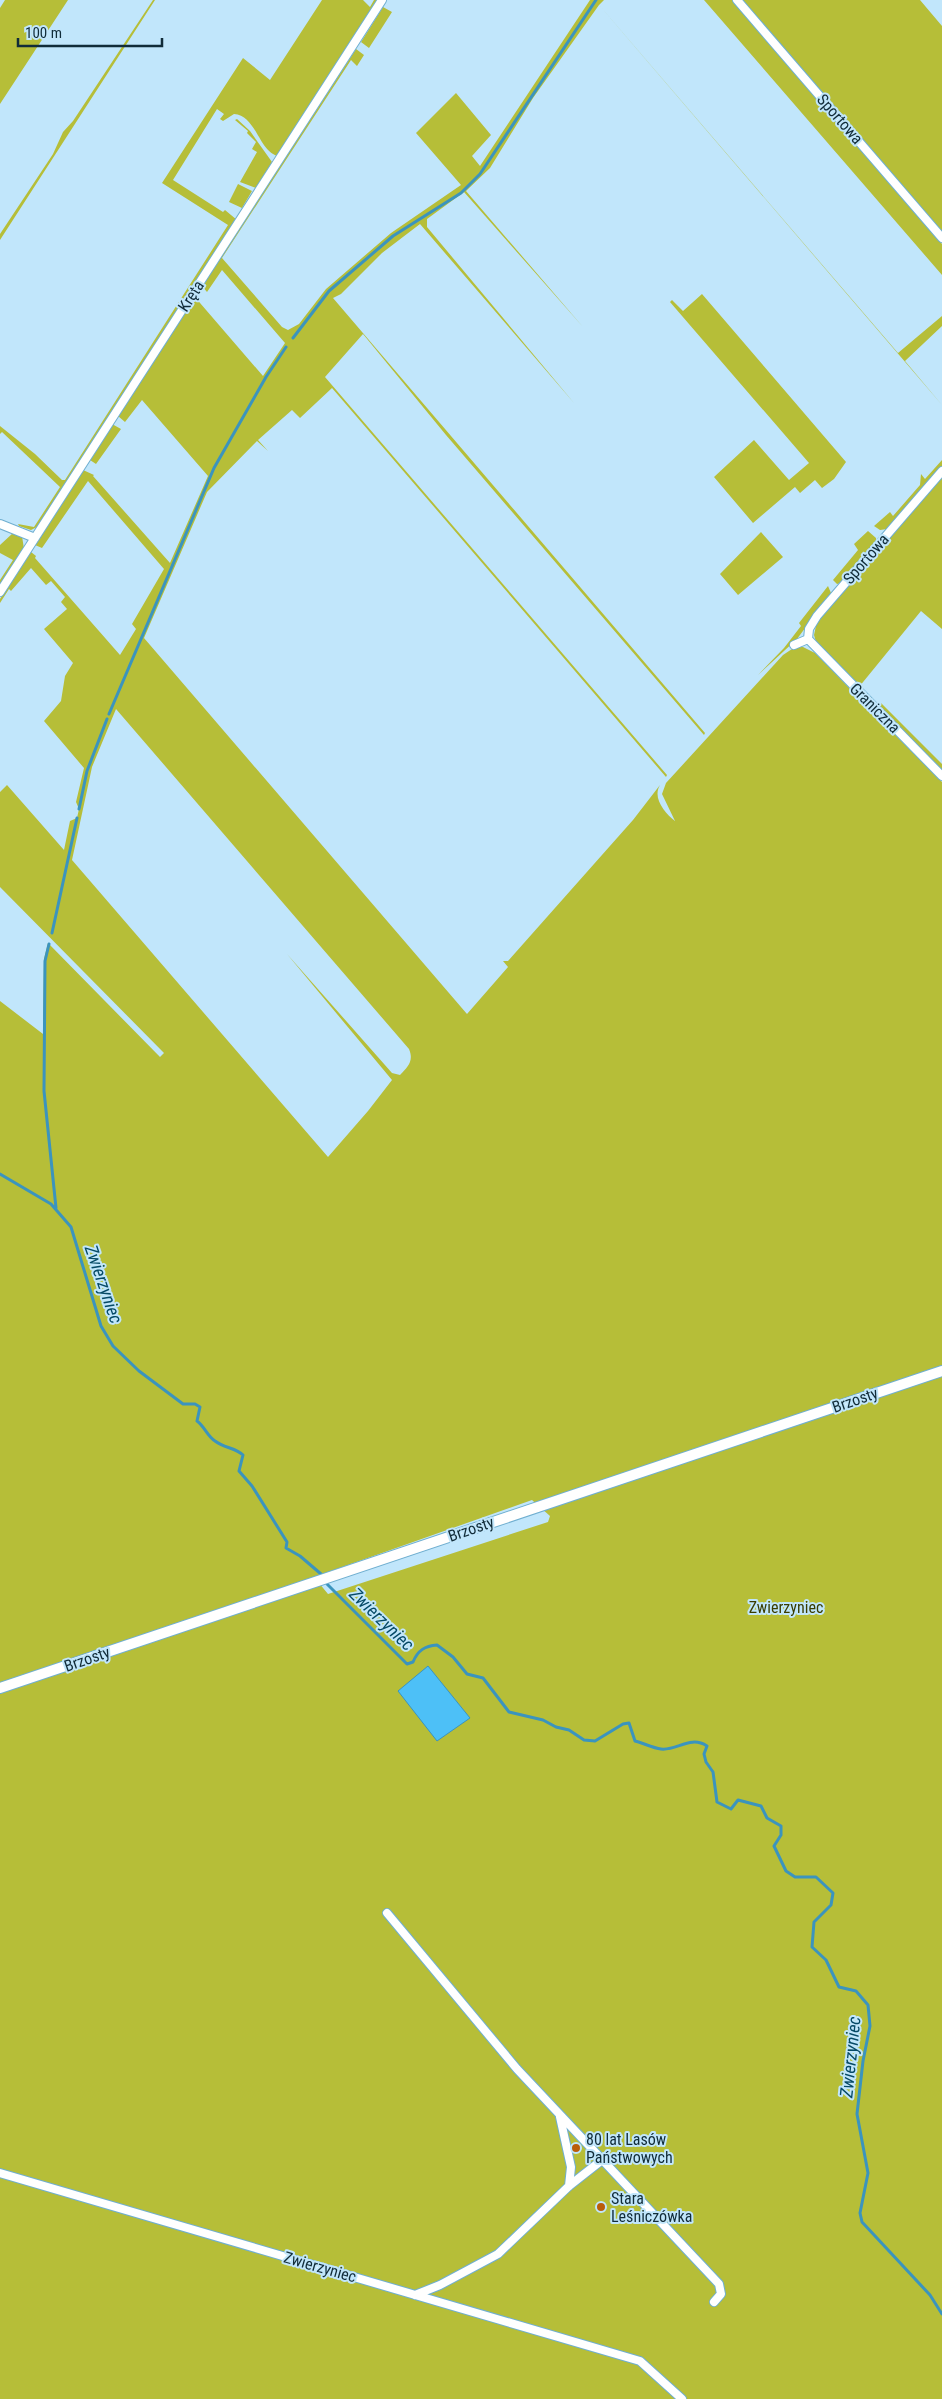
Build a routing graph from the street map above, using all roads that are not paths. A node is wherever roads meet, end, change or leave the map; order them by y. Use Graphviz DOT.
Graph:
graph roads {
  1 [pos="382,0"];
  2 [pos="737,0"];
  3 [pos="942,238"];
  4 [pos="942,471"];
  5 [pos="0,524"];
  6 [pos="35,538"];
  7 [pos="0,592"];
  8 [pos="808,639"];
  9 [pos="794,645"];
  10 [pos="942,776"];
  11 [pos="942,1371"];
  12 [pos="0,1688"];
  13 [pos="387,1913"];
  14 [pos="560,2117"];
  15 [pos="602,2160"];
  16 [pos="0,2173"];
  17 [pos="570,2186"];
  18 [pos="416,2295"];
  19 [pos="714,2302"];
  20 [pos="682,2399"];
  1 -- 6 [label="street, Kręta"];
  2 -- 3 [label="street, Sportowa"];
  4 -- 8 [label="street, Sportowa"];
  5 -- 6 [label="street"];
  6 -- 7 [label="street, Kręta"];
  8 -- 9 [label="street"];
  8 -- 10 [label="street, Graniczna"];
  11 -- 12 [label="street, Brzosty"];
  13 -- 14 [label="street"];
  14 -- 15 [label="street"];
  14 -- 17 [label="street"];
  15 -- 17 [label="street"];
  15 -- 19 [label="street"];
  16 -- 18 [label="street, Zwierzyniec"];
  17 -- 18 [label="street"];
  18 -- 20 [label="street, Zwierzyniec"];
}
